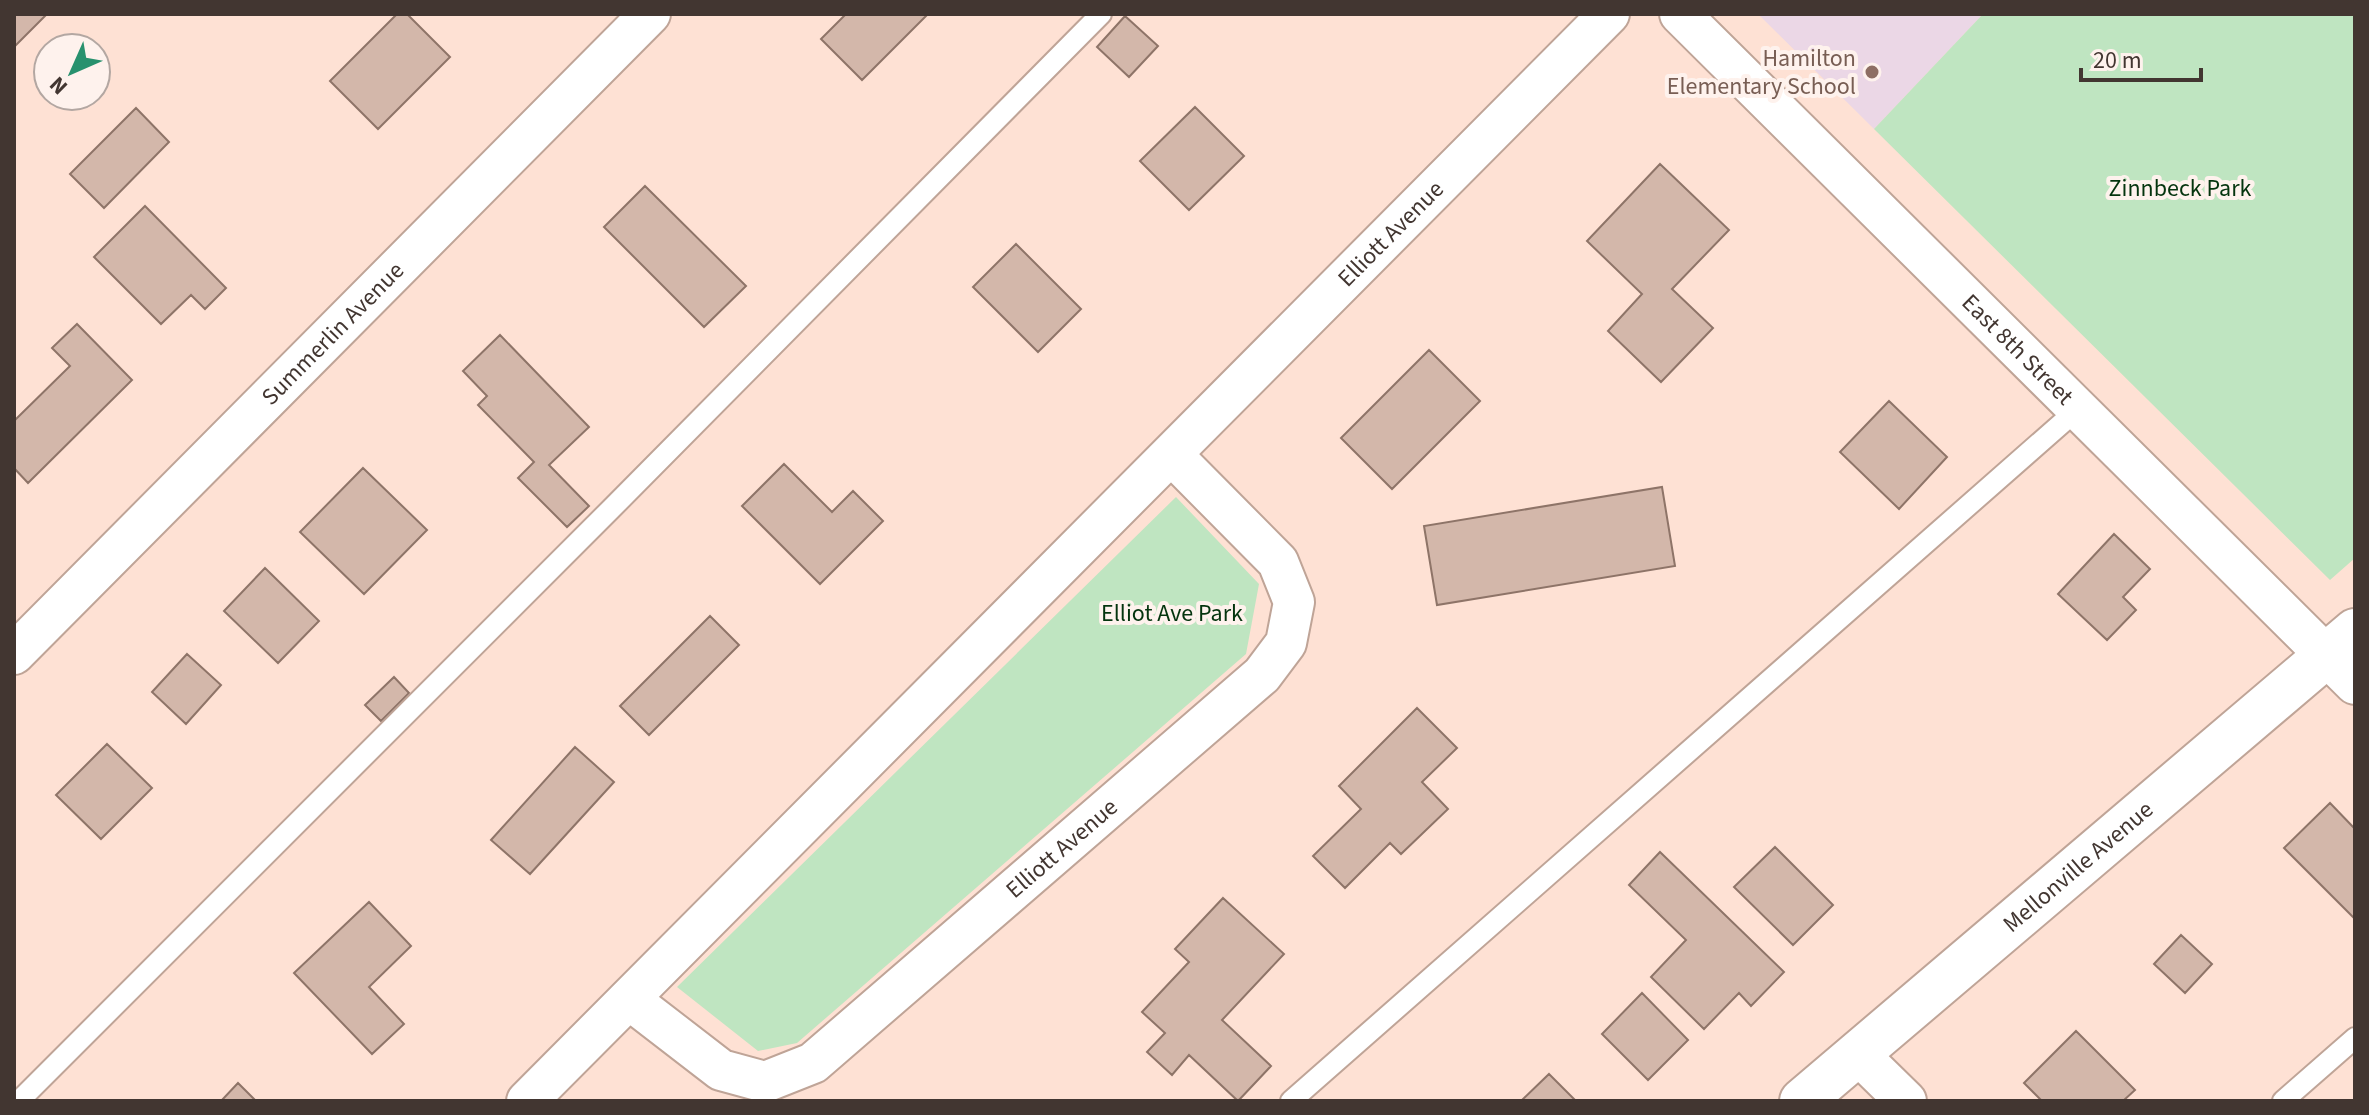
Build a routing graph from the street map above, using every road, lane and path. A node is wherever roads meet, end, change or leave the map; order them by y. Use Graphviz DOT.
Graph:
graph roads {
  1 [pos="650,14"];
  2 [pos="1101,14"];
  3 [pos="1609,14"];
  4 [pos="1680,14"];
  5 [pos="2078,409"];
  6 [pos="1172,455"];
  7 [pos="14,654"];
  8 [pos="2346,657"];
  9 [pos="629,999"];
  10 [pos="2355,1038"];
  11 [pos="1857,1053"];
  12 [pos="19,1101"];
  13 [pos="527,1101"];
  14 [pos="1291,1101"];
  15 [pos="1802,1101"];
  16 [pos="1906,1101"];
  17 [pos="2283,1101"];
  1 -- 7 [label="street, Summerlin Avenue"];
  2 -- 12 [label="lane"];
  3 -- 6 [label="street, Elliott Avenue"];
  4 -- 5 [label="street, East 8th Street"];
  5 -- 8 [label="street, East 8th Street"];
  5 -- 14 [label="lane"];
  6 -- 9 [label="street, Elliott Avenue"];
  6 -- 9 [label="street, Elliott Avenue"];
  8 -- 11 [label="street, Mellonville Avenue"];
  9 -- 13 [label="street, Elliott Avenue"];
  10 -- 17 [label="lane"];
  11 -- 15 [label="street, Mellonville Avenue"];
  11 -- 16 [label="street"];
}
